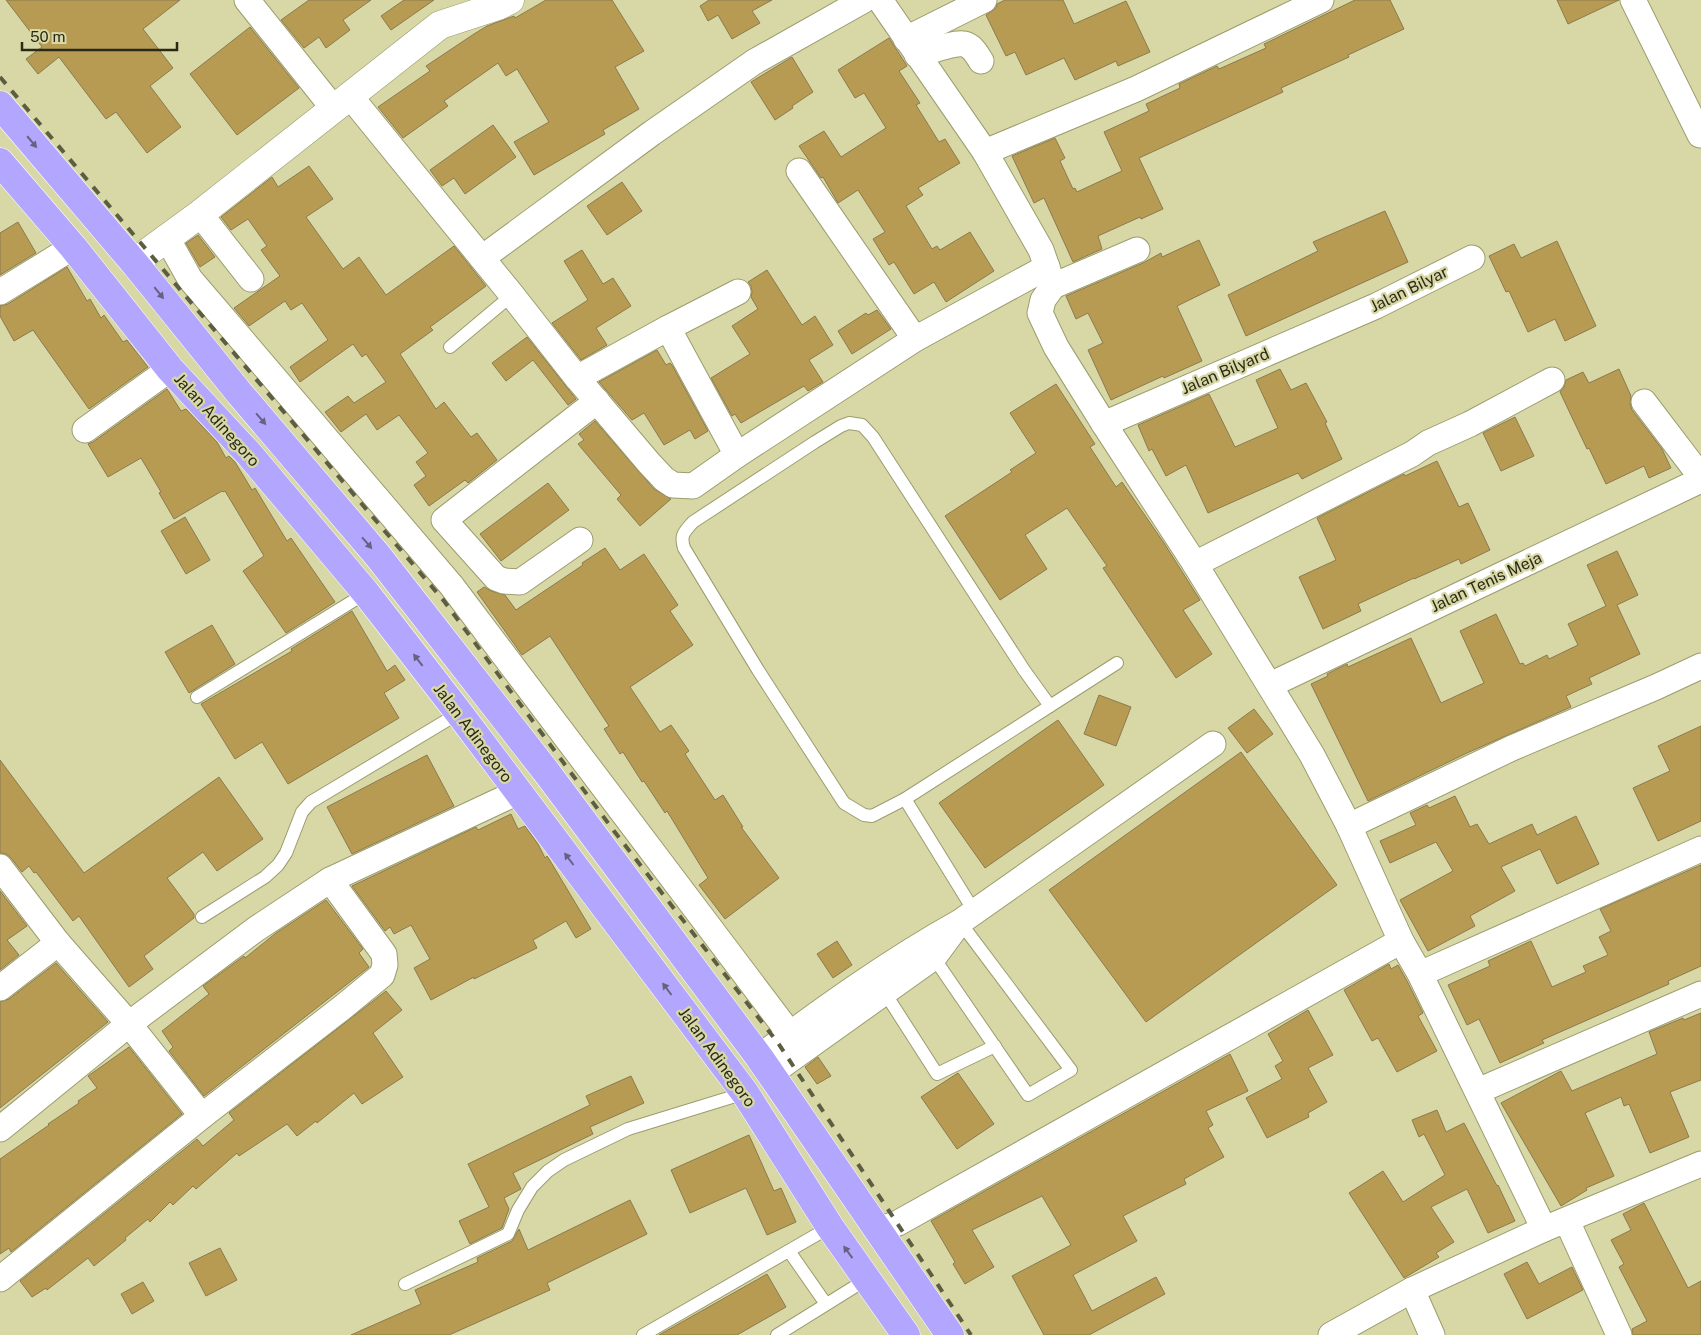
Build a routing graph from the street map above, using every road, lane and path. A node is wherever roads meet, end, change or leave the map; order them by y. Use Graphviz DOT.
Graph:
graph roads {
  1 [pos="247,0"];
  2 [pos="510,0"];
  3 [pos="864,0"];
  4 [pos="880,0"];
  5 [pos="984,0"];
  6 [pos="1321,0"];
  7 [pos="1633,0"];
  8 [pos="912,47"];
  9 [pos="981,61"];
  10 [pos="342,102"];
  11 [pos="0,105"];
  12 [pos="1701,136"];
  13 [pos="985,152"];
  14 [pos="0,162"];
  15 [pos="798,171"];
  16 [pos="200,214"];
  17 [pos="167,238"];
  18 [pos="72,247"];
  19 [pos="1137,250"];
  20 [pos="482,258"];
  21 [pos="1472,258"];
  22 [pos="136,265"];
  23 [pos="1050,277"];
  24 [pos="250,279"];
  25 [pos="0,292"];
  26 [pos="738,292"];
  27 [pos="512,295"];
  28 [pos="1346,318"];
  29 [pos="668,328"];
  30 [pos="916,339"];
  31 [pos="450,347"];
  32 [pos="170,369"];
  33 [pos="577,378"];
  34 [pos="1552,380"];
  35 [pos="597,401"];
  36 [pos="1644,402"];
  37 [pos="1104,424"];
  38 [pos="85,430"];
  39 [pos="737,455"];
  40 [pos="1701,478"];
  41 [pos="580,540"];
  42 [pos="1195,564"];
  43 [pos="366,593"];
  44 [pos="1118,662"];
  45 [pos="1701,666"];
  46 [pos="1270,685"];
  47 [pos="197,697"];
  48 [pos="1050,706"];
  49 [pos="459,713"];
  50 [pos="1213,744"];
  51 [pos="518,792"];
  52 [pos="905,800"];
  53 [pos="1349,826"];
  54 [pos="1701,849"];
  55 [pos="0,867"];
  56 [pos="330,880"];
  57 [pos="967,917"];
  58 [pos="202,918"];
  59 [pos="1401,941"];
  60 [pos="58,943"];
  61 [pos="928,950"];
  62 [pos="1420,974"];
  63 [pos="0,988"];
  64 [pos="885,993"];
  65 [pos="1701,994"];
  66 [pos="831,1018"];
  67 [pos="129,1024"];
  68 [pos="790,1034"];
  69 [pos="995,1046"];
  70 [pos="764,1066"];
  71 [pos="1478,1091"];
  72 [pos="745,1093"];
  73 [pos="202,1116"];
  74 [pos="0,1129"];
  75 [pos="1701,1164"];
  76 [pos="1556,1225"];
  77 [pos="830,1228"];
  78 [pos="878,1230"];
  79 [pos="788,1251"];
  80 [pos="0,1279"];
  81 [pos="867,1279"];
  82 [pos="405,1284"];
  83 [pos="1412,1290"];
  84 [pos="826,1304"];
  85 [pos="643,1335"];
  86 [pos="777,1335"];
  87 [pos="906,1335"];
  88 [pos="950,1335"];
  89 [pos="1331,1335"];
  90 [pos="1432,1335"];
  91 [pos="1619,1335"];
  1 -- 10 [label="street"];
  2 -- 10 [label="street"];
  3 -- 20 [label="street"];
  4 -- 8 [label="street"];
  5 -- 8 [label="street"];
  6 -- 13 [label="street"];
  7 -- 12 [label="street"];
  8 -- 9 [label="street"];
  8 -- 13 [label="street"];
  10 -- 16 [label="street"];
  10 -- 20 [label="street"];
  11 -- 22 [label="highway, one-way"];
  13 -- 23 [label="street"];
  14 -- 18 [label="highway, Jalan Adinegoro"];
  15 -- 30 [label="street"];
  16 -- 17 [label="street"];
  16 -- 24 [label="street"];
  17 -- 22 [label="street"];
  17 -- 68 [label="street"];
  18 -- 25 [label="street"];
  18 -- 32 [label="highway, Jalan Adinegoro"];
  19 -- 23 [label="street"];
  20 -- 27 [label="street"];
  21 -- 28 [label="street, Jalan Bilyar"];
  22 -- 70 [label="highway, one-way"];
  23 -- 30 [label="street"];
  23 -- 37 [label="street"];
  26 -- 29 [label="street"];
  27 -- 31 [label="lane"];
  27 -- 33 [label="street"];
  28 -- 37 [label="street, Jalan Bilyard"];
  29 -- 33 [label="street"];
  29 -- 39 [label="street"];
  30 -- 39 [label="street"];
  32 -- 38 [label="street"];
  32 -- 43 [label="highway, Jalan Adinegoro"];
  33 -- 35 [label="street"];
  34 -- 42 [label="street"];
  35 -- 39 [label="street"];
  35 -- 41 [label="street"];
  36 -- 40 [label="street"];
  37 -- 42 [label="street"];
  40 -- 46 [label="street, Jalan Tenis Meja"];
  42 -- 46 [label="street"];
  43 -- 47 [label="lane"];
  49 -- 43 [label="highway, Jalan Adinegoro, one-way"];
  44 -- 48 [label="lane"];
  45 -- 53 [label="street"];
  46 -- 53 [label="street"];
  48 -- 52 [label="lane"];
  48 -- 52 [label="lane"];
  49 -- 51 [label="highway, Jalan Adinegoro"];
  49 -- 58 [label="lane"];
  50 -- 57 [label="street"];
  51 -- 56 [label="street"];
  72 -- 51 [label="highway, Jalan Adinegoro, one-way"];
  52 -- 57 [label="lane"];
  53 -- 59 [label="street"];
  54 -- 62 [label="street"];
  55 -- 60 [label="street"];
  56 -- 67 [label="street"];
  56 -- 73 [label="street"];
  57 -- 61 [label="street"];
  57 -- 69 [label="lane"];
  59 -- 62 [label="street"];
  59 -- 78 [label="street"];
  60 -- 63 [label="street"];
  60 -- 67 [label="street"];
  61 -- 64 [label="street"];
  61 -- 66 [label="street"];
  61 -- 69 [label="lane"];
  62 -- 71 [label="street"];
  64 -- 66 [label="street"];
  64 -- 69 [label="lane"];
  65 -- 71 [label="street"];
  66 -- 68 [label="street"];
  66 -- 70 [label="street"];
  67 -- 73 [label="street"];
  67 -- 74 [label="street"];
  68 -- 70 [label="street"];
  70 -- 78 [label="highway"];
  71 -- 76 [label="street"];
  72 -- 77 [label="highway, Jalan Adinegoro"];
  72 -- 82 [label="lane"];
  73 -- 80 [label="street"];
  75 -- 76 [label="street"];
  76 -- 83 [label="street"];
  76 -- 91 [label="street"];
  77 -- 79 [label="lane"];
  81 -- 77 [label="highway, Jalan Adinegoro, one-way"];
  78 -- 88 [label="highway"];
  79 -- 84 [label="lane"];
  79 -- 85 [label="lane"];
  81 -- 84 [label="lane"];
  81 -- 87 [label="highway, Jalan Adinegoro"];
  83 -- 89 [label="street"];
  83 -- 90 [label="street"];
  84 -- 86 [label="lane"];
}
